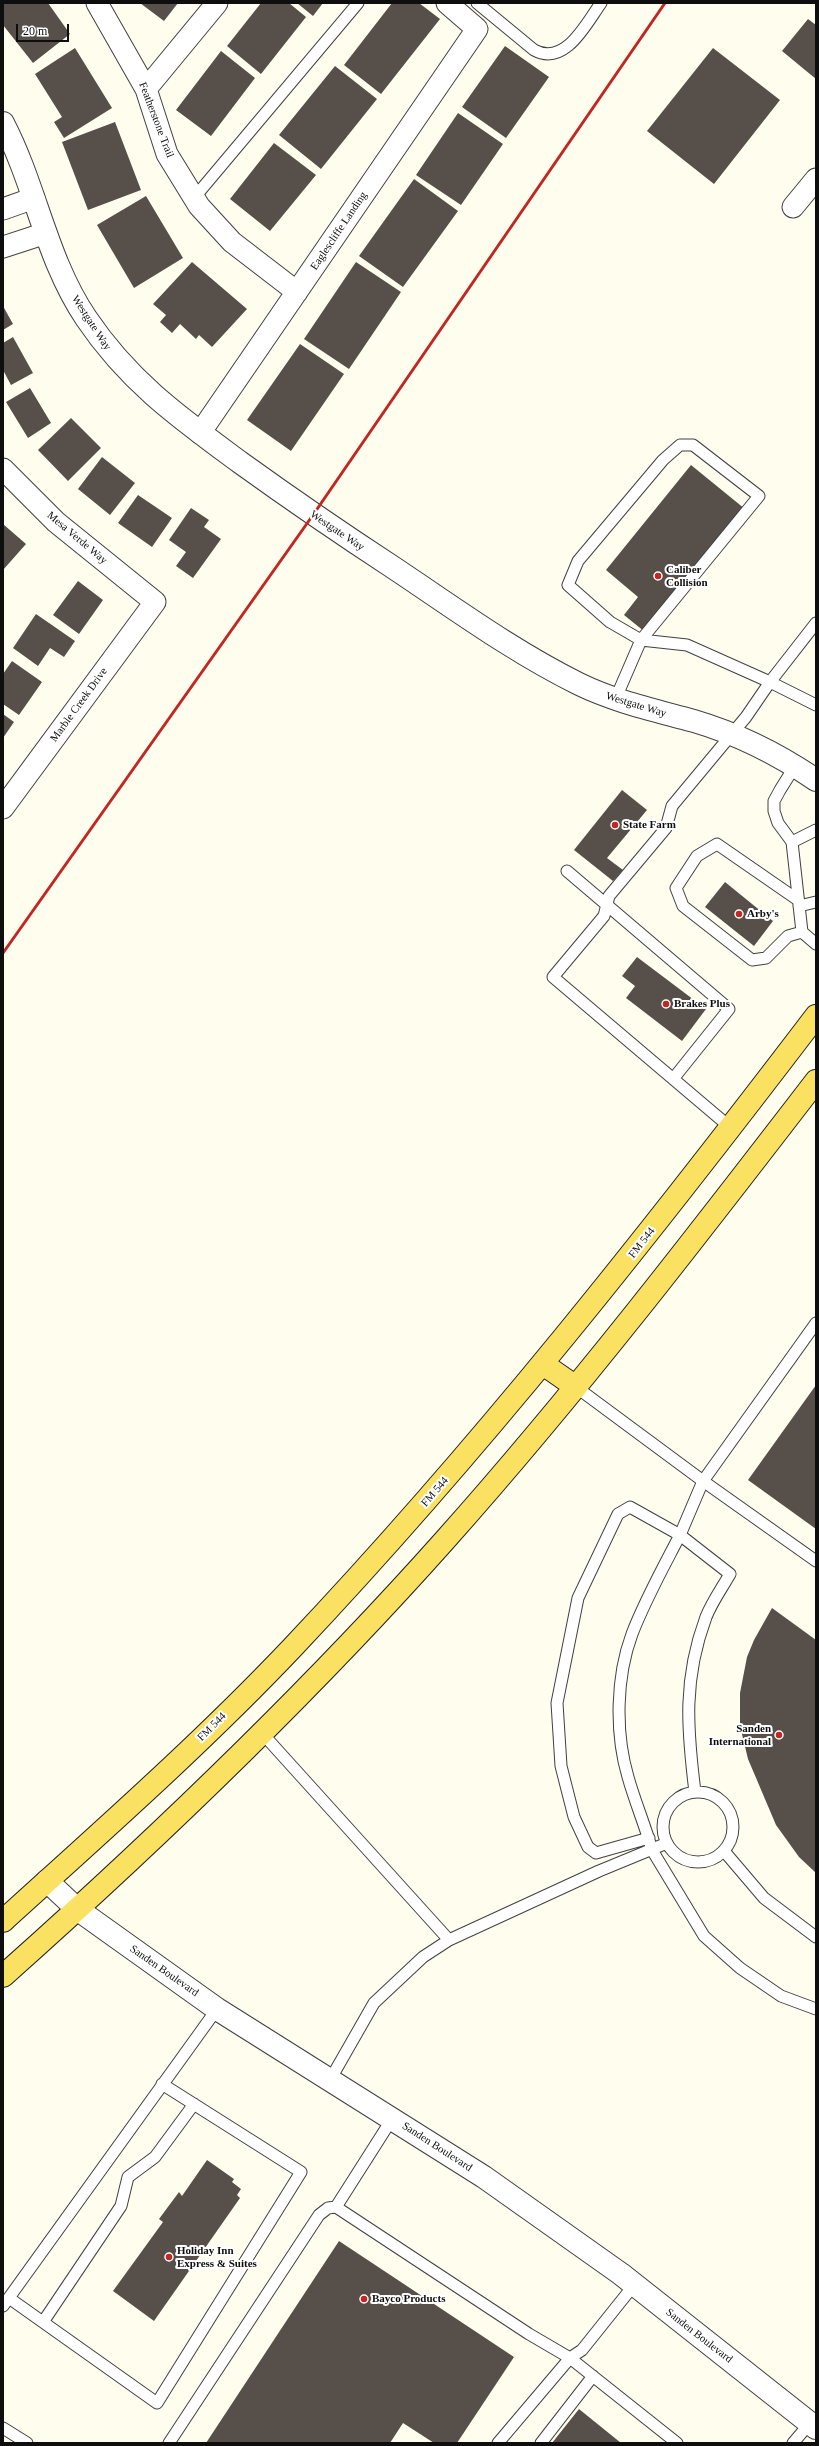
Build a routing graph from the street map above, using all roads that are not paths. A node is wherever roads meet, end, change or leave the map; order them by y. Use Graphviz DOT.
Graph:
graph roads {
  1 [pos="97,3"];
  2 [pos="217,3"];
  3 [pos="358,3"];
  4 [pos="447,3"];
  5 [pos="477,3"];
  6 [pos="601,3"];
  7 [pos="146,89"];
  8 [pos="3,123"];
  9 [pos="816,179"];
  10 [pos="34,198"];
  11 [pos="194,198"];
  12 [pos="793,207"];
  13 [pos="3,209"];
  14 [pos="46,233"];
  15 [pos="3,247"];
  16 [pos="297,292"];
  17 [pos="200,433"];
  18 [pos="3,469"];
  19 [pos="155,602"];
  20 [pos="816,623"];
  21 [pos="641,640"];
  22 [pos="770,682"];
  23 [pos="615,700"];
  24 [pos="816,705"];
  25 [pos="731,734"];
  26 [pos="794,766"];
  27 [pos="816,780"];
  28 [pos="3,808"];
  29 [pos="816,830"];
  30 [pos="792,842"];
  31 [pos="567,871"];
  32 [pos="816,902"];
  33 [pos="799,903"];
  34 [pos="607,904"];
  35 [pos="802,932"];
  36 [pos="816,944"];
  37 [pos="816,1016"];
  38 [pos="673,1079"];
  39 [pos="816,1081"];
  40 [pos="731,1128"];
  41 [pos="816,1323"];
  42 [pos="543,1364"];
  43 [pos="576,1387"];
  44 [pos="703,1481"];
  45 [pos="680,1536"];
  46 [pos="816,1561"];
  47 [pos="262,1734"];
  48 [pos="695,1792"];
  49 [pos="649,1838"];
  50 [pos="667,1843"];
  51 [pos="652,1850"];
  52 [pos="724,1851"];
  53 [pos="47,1881"];
  54 [pos="77,1909"];
  55 [pos="3,1922"];
  56 [pos="816,1937"];
  57 [pos="449,1940"];
  58 [pos="3,1976"];
  59 [pos="217,2009"];
  60 [pos="816,2009"];
  61 [pos="330,2080"];
  62 [pos="162,2084"];
  63 [pos="194,2104"];
  64 [pos="392,2119"];
  65 [pos="336,2207"];
  66 [pos="634,2285"];
  67 [pos="6,2302"];
  68 [pos="43,2322"];
  69 [pos="570,2358"];
  70 [pos="593,2376"];
  71 [pos="813,2426"];
  72 [pos="3,2428"];
  73 [pos="27,2443"];
  74 [pos="169,2443"];
  75 [pos="498,2443"];
  76 [pos="541,2443"];
  77 [pos="677,2443"];
  78 [pos="793,2443"];
  1 -- 7 [label="street, Featherstone Trail"];
  2 -- 7 [label="street"];
  3 -- 11 [label="lane"];
  4 -- 16 [label="street, Eaglescliffe Landing"];
  5 -- 6 [label="lane"];
  7 -- 11 [label="street, Featherstone Trail"];
  8 -- 10 [label="street, Westgate Way"];
  9 -- 12 [label="street"];
  10 -- 13 [label="street"];
  10 -- 14 [label="street, Westgate Way"];
  11 -- 16 [label="street, Featherstone Trail"];
  14 -- 15 [label="street"];
  14 -- 17 [label="street, Westgate Way"];
  16 -- 17 [label="street, Eaglescliffe Landing"];
  17 -- 23 [label="street, Westgate Way"];
  18 -- 19 [label="street, Mesa Verde Way"];
  19 -- 28 [label="street, Marble Creek Drive"];
  20 -- 22 [label="lane"];
  21 -- 21 [label="lane"];
  21 -- 22 [label="lane"];
  21 -- 23 [label="lane"];
  22 -- 24 [label="lane"];
  22 -- 25 [label="lane"];
  23 -- 25 [label="street, Westgate Way"];
  25 -- 26 [label="street, Westgate Way"];
  25 -- 34 [label="lane"];
  26 -- 27 [label="street, Westgate Way"];
  26 -- 30 [label="lane"];
  29 -- 30 [label="lane"];
  30 -- 33 [label="lane"];
  31 -- 34 [label="lane"];
  32 -- 33 [label="lane"];
  33 -- 35 [label="lane"];
  33 -- 35 [label="lane"];
  34 -- 38 [label="lane"];
  34 -- 38 [label="lane"];
  35 -- 36 [label="lane"];
  37 -- 40 [label="main road, FM 544 / FM 544"];
  38 -- 40 [label="lane"];
  39 -- 43 [label="main road"];
  40 -- 42 [label="main road, FM 544 / FM 544"];
  41 -- 44 [label="lane"];
  42 -- 43 [label="main road"];
  42 -- 53 [label="main road, FM 544 / FM 544"];
  43 -- 44 [label="lane"];
  43 -- 47 [label="main road"];
  44 -- 45 [label="lane"];
  44 -- 46 [label="lane"];
  45 -- 48 [label="lane"];
  45 -- 49 [label="lane"];
  45 -- 49 [label="lane"];
  47 -- 54 [label="main road"];
  47 -- 57 [label="lane"];
  48 -- 50 [label="lane"];
  48 -- 52 [label="lane"];
  49 -- 51 [label="lane"];
  50 -- 51 [label="lane"];
  50 -- 52 [label="lane"];
  51 -- 57 [label="lane"];
  51 -- 60 [label="lane"];
  52 -- 56 [label="lane"];
  53 -- 54 [label="street, Sanden Boulevard"];
  53 -- 55 [label="main road, FM 544 / FM 544"];
  54 -- 58 [label="main road"];
  54 -- 59 [label="street, Sanden Boulevard"];
  57 -- 61 [label="lane"];
  59 -- 61 [label="street, Sanden Boulevard"];
  59 -- 62 [label="lane"];
  61 -- 64 [label="street, Sanden Boulevard"];
  62 -- 63 [label="lane"];
  62 -- 67 [label="lane"];
  63 -- 68 [label="lane"];
  63 -- 68 [label="lane"];
  64 -- 65 [label="lane"];
  64 -- 66 [label="street, Sanden Boulevard"];
  65 -- 69 [label="lane"];
  65 -- 74 [label="lane"];
  66 -- 69 [label="lane"];
  66 -- 71 [label="street, Sanden Boulevard"];
  67 -- 68 [label="lane"];
  69 -- 70 [label="lane"];
  69 -- 75 [label="lane"];
  70 -- 76 [label="lane"];
  70 -- 77 [label="lane"];
  71 -- 78 [label="lane"];
  72 -- 73 [label="lane"];
}
